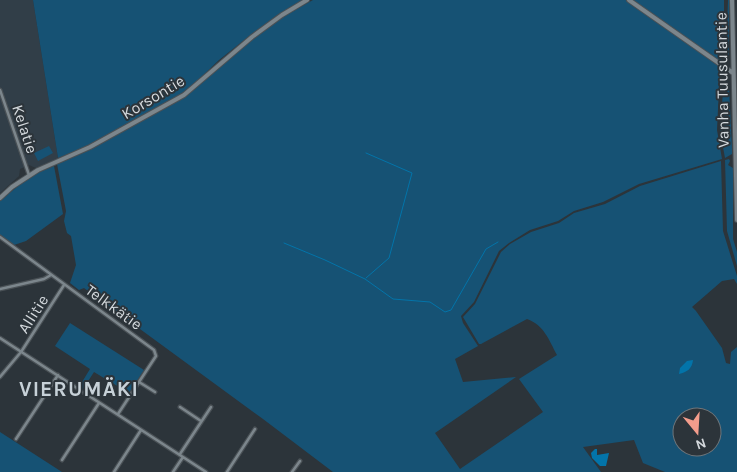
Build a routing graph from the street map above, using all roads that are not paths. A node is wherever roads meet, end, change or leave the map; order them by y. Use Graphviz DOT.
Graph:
graph roads {
  1 [pos="307,0"];
  2 [pos="629,0"];
  3 [pos="732,0"];
  4 [pos="735,74"];
  5 [pos="0,90"];
  6 [pos="29,176"];
  7 [pos="0,198"];
  8 [pos="737,220"];
  9 [pos="0,238"];
  10 [pos="51,276"];
  11 [pos="64,285"];
  12 [pos="0,290"];
  13 [pos="0,338"];
  14 [pos="21,352"];
  15 [pos="58,375"];
  16 [pos="0,377"];
  17 [pos="139,382"];
  18 [pos="156,392"];
  19 [pos="99,403"];
  20 [pos="180,407"];
  21 [pos="211,407"];
  22 [pos="118,414"];
  23 [pos="201,421"];
  24 [pos="255,429"];
  25 [pos="141,430"];
  26 [pos="16,439"];
  27 [pos="180,454"];
  28 [pos="183,457"];
  29 [pos="62,460"];
  30 [pos="300,461"];
  31 [pos="114,472"];
  32 [pos="173,472"];
  33 [pos="206,472"];
  34 [pos="227,472"];
  35 [pos="292,472"];
  1 -- 6 [label="main road, Korsontie"];
  2 -- 4 [label="main road"];
  3 -- 4 [label="main road, Vanha Tuusulantie"];
  4 -- 8 [label="main road, Vanha Tuusulantie"];
  5 -- 6 [label="street, Kelatie"];
  6 -- 7 [label="main road, Korsontie"];
  9 -- 10 [label="street, Telkkätie"];
  10 -- 11 [label="street, Telkkätie"];
  10 -- 12 [label="street"];
  11 -- 14 [label="street, Allitie"];
  11 -- 17 [label="street, Telkkätie"];
  13 -- 14 [label="street"];
  14 -- 15 [label="street"];
  14 -- 16 [label="street, Allitie"];
  15 -- 19 [label="street"];
  15 -- 26 [label="street"];
  17 -- 18 [label="street"];
  17 -- 22 [label="street, Telkkätie"];
  19 -- 22 [label="street"];
  19 -- 29 [label="street"];
  20 -- 23 [label="street"];
  21 -- 23 [label="street"];
  22 -- 25 [label="street"];
  23 -- 27 [label="street"];
  24 -- 34 [label="street"];
  25 -- 27 [label="street"];
  25 -- 31 [label="street"];
  27 -- 28 [label="street"];
  28 -- 32 [label="street"];
  28 -- 33 [label="street"];
  30 -- 35 [label="street"];
}
